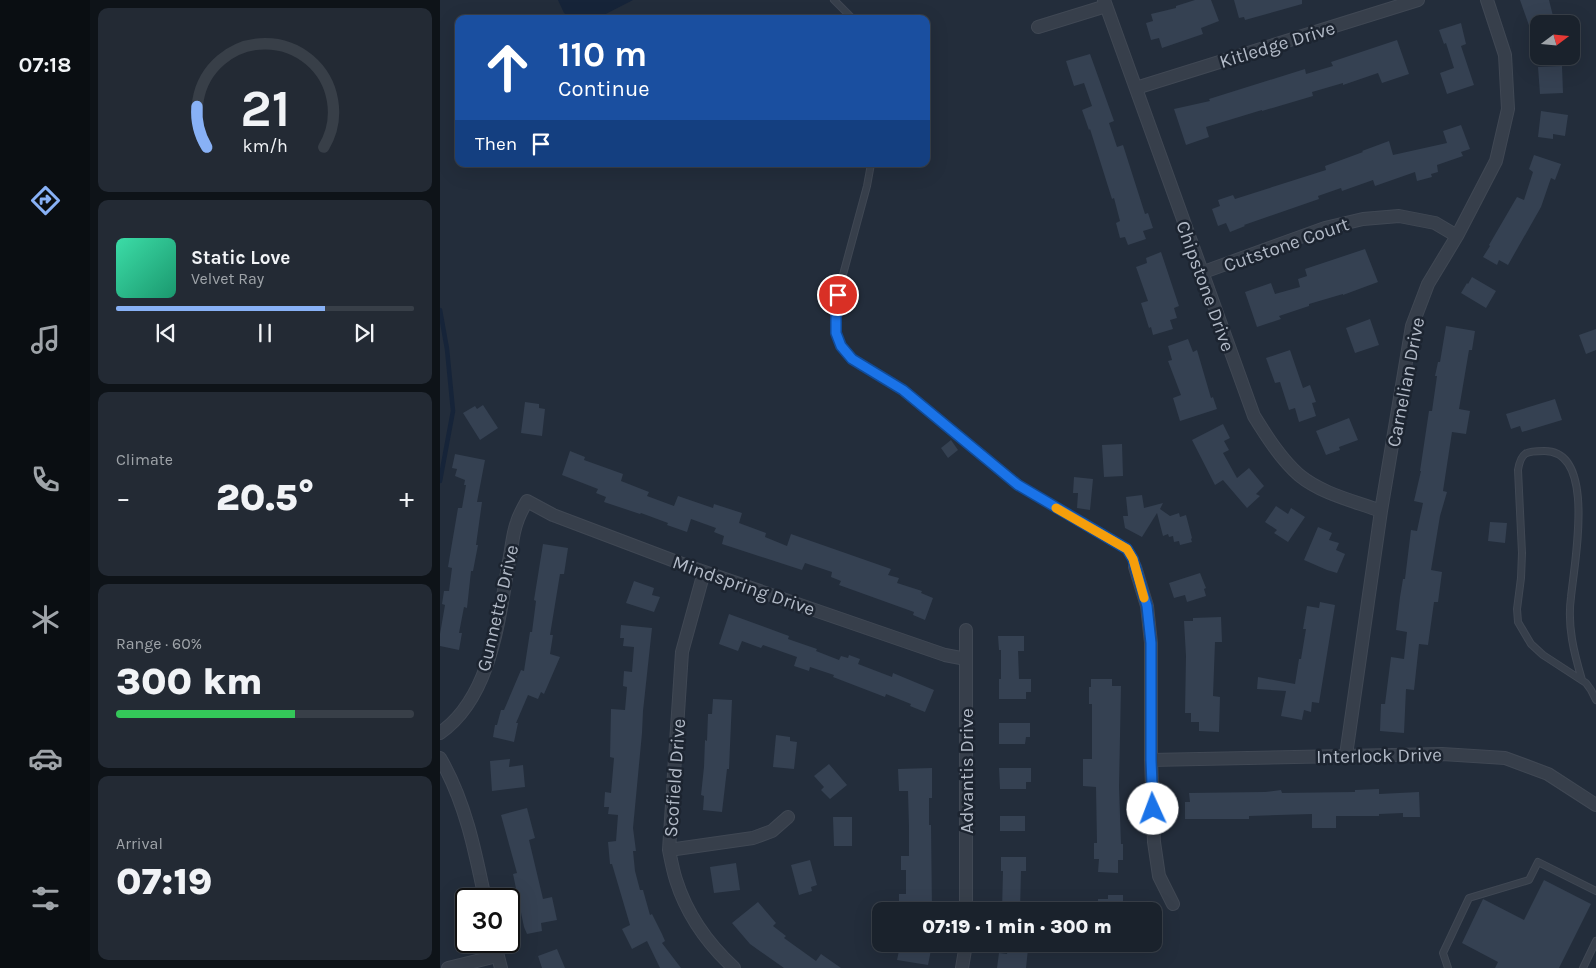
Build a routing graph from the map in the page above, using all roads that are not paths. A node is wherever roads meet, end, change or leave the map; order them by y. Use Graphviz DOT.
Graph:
graph roads {
  1 [pos="834,0"];
  2 [pos="1418,0"];
  3 [pos="1487,0"];
  4 [pos="1105,3"];
  5 [pos="849,15"];
  6 [pos="1038,27"];
  7 [pos="1136,88"];
  8 [pos="870,167"];
  9 [pos="1458,236"];
  10 [pos="1201,273"];
  11 [pos="1580,469"];
  12 [pos="527,501"];
  13 [pos="1381,511"];
  14 [pos="1586,515"];
  15 [pos="1135,567"];
  16 [pos="704,572"];
  17 [pos="966,630"];
  18 [pos="966,659"];
  19 [pos="1582,680"];
  20 [pos="1596,700"];
  21 [pos="440,733"];
  22 [pos="1346,755"];
  23 [pos="440,758"];
  24 [pos="1151,760"];
  25 [pos="1596,805"];
  26 [pos="788,818"];
  27 [pos="669,850"];
  28 [pos="483,888"];
  29 [pos="1596,891"];
  30 [pos="966,902"];
  31 [pos="1172,904"];
  32 [pos="1596,941"];
  33 [pos="965,952"];
  34 [pos="496,953"];
  35 [pos="497,956"];
  36 [pos="448,968"];
  37 [pos="501,968"];
  38 [pos="734,968"];
  39 [pos="962,968"];
  40 [pos="1448,968"];
  41 [pos="1583,968"];
  1 -- 5 [label="lane"];
  2 -- 7 [label="street, Kitledge Drive"];
  3 -- 9 [label="street, Carnelian Drive"];
  4 -- 6 [label="street"];
  4 -- 7 [label="street, Chipstone Drive"];
  7 -- 10 [label="street, Chipstone Drive"];
  8 -- 15 [label="lane"];
  9 -- 10 [label="street, Cutstone Court"];
  9 -- 13 [label="street, Carnelian Drive"];
  10 -- 13 [label="street, Chipstone Drive"];
  11 -- 19 [label="lane"];
  12 -- 16 [label="street, Mindspring Drive"];
  12 -- 21 [label="street, Gunnette Drive"];
  13 -- 22 [label="street, Carnelian Drive"];
  14 -- 19 [label="lane"];
  15 -- 24 [label="street"];
  16 -- 18 [label="street, Mindspring Drive"];
  16 -- 27 [label="street, Scofield Drive"];
  17 -- 18 [label="street, Advantis Drive"];
  18 -- 30 [label="street, Advantis Drive"];
  19 -- 20 [label="lane"];
  22 -- 24 [label="street, Interlock Drive"];
  22 -- 25 [label="street, Interlock Drive"];
  23 -- 28 [label="street"];
  24 -- 31 [label="street"];
  26 -- 27 [label="street"];
  27 -- 38 [label="street, Scofield Drive"];
  29 -- 40 [label="lane"];
  32 -- 41 [label="lane"];
  33 -- 39 [label="street"];
  34 -- 35 [label="street"];
  35 -- 36 [label="street"];
  35 -- 37 [label="street"];
}
